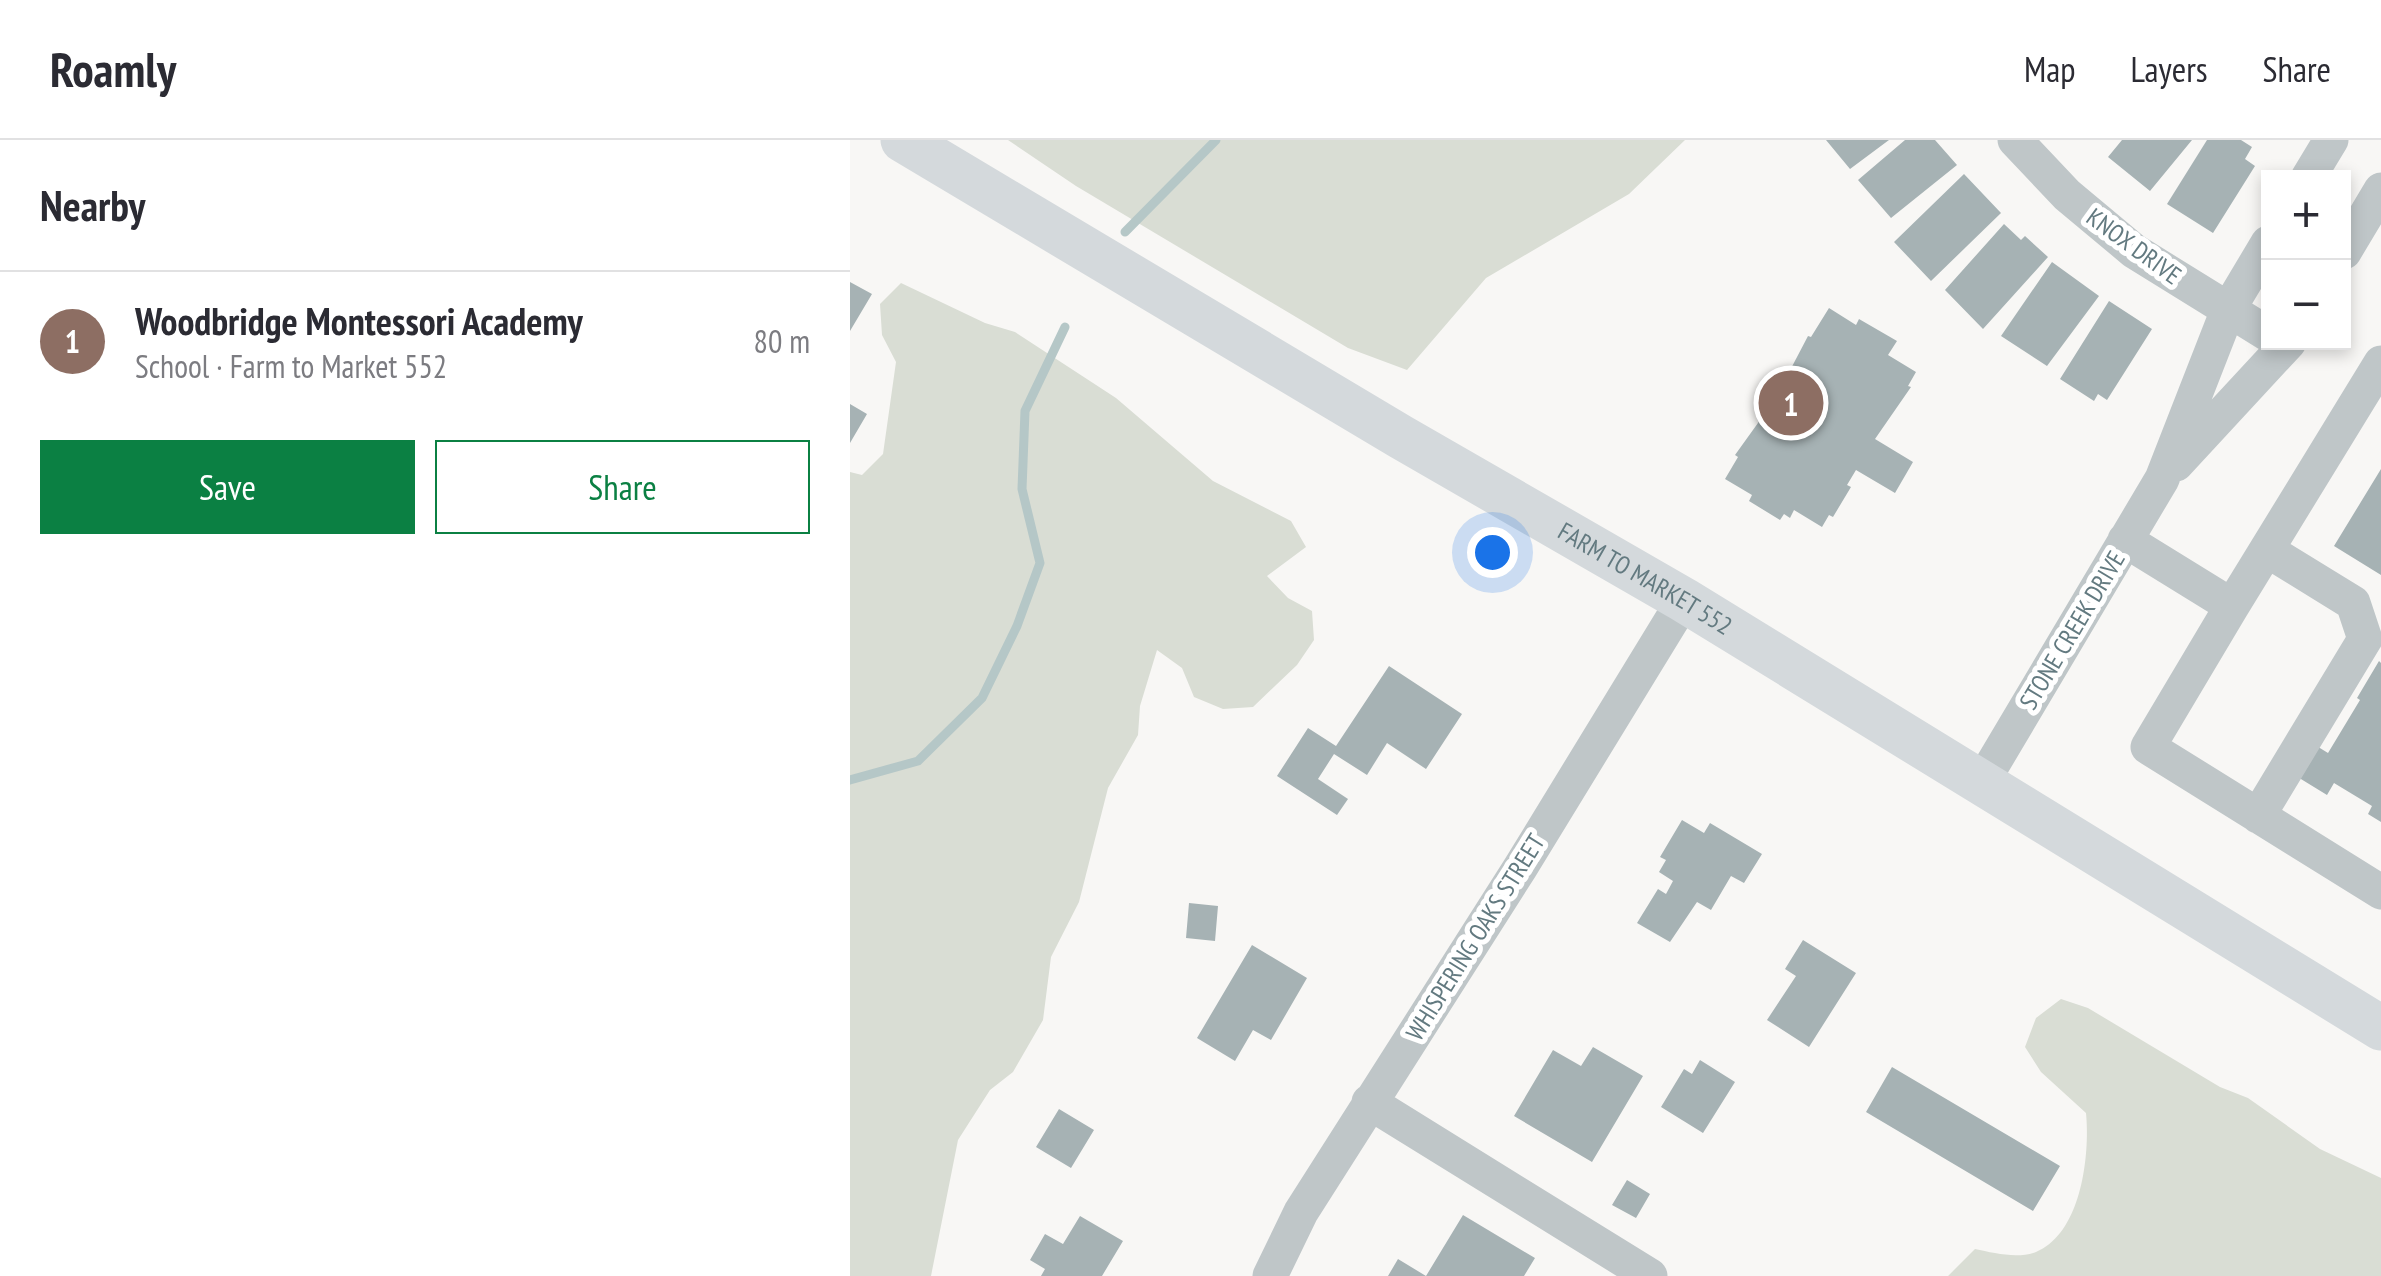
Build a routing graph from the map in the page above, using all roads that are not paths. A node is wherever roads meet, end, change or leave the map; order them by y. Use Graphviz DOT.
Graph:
graph roads {
  1 [pos="902,140"];
  2 [pos="2015,140"];
  3 [pos="2331,140"];
  4 [pos="2313,170"];
  5 [pos="2381,190"];
  6 [pos="2351,240"];
  7 [pos="2261,255"];
  8 [pos="2228,310"];
  9 [pos="2261,329"];
  10 [pos="2274,350"];
  11 [pos="2381,363"];
  12 [pos="2162,480"];
  13 [pos="2125,540"];
  14 [pos="2267,550"];
  15 [pos="1684,600"];
  16 [pos="2232,606"];
  17 [pos="1982,782"];
  18 [pos="2258,816"];
  19 [pos="2381,892"];
  20 [pos="2381,1028"];
  21 [pos="1369,1102"];
  22 [pos="1270,1276"];
  23 [pos="1650,1276"];
  1 -- 15 [label="main road, FARM TO MARKET 552"];
  2 -- 8 [label="street, KNOX DRIVE"];
  3 -- 4 [label="street"];
  5 -- 6 [label="street"];
  7 -- 8 [label="street, STONE CREEK DRIVE"];
  8 -- 9 [label="street, KNOX DRIVE"];
  8 -- 12 [label="street, STONE CREEK DRIVE"];
  10 -- 12 [label="street, STONE CREEK DRIVE"];
  11 -- 14 [label="street"];
  12 -- 13 [label="street, STONE CREEK DRIVE"];
  13 -- 16 [label="street"];
  13 -- 17 [label="street, STONE CREEK DRIVE"];
  14 -- 16 [label="street"];
  14 -- 18 [label="street"];
  15 -- 17 [label="main road, FARM TO MARKET 552"];
  15 -- 21 [label="street, WHISPERING OAKS STREET"];
  16 -- 18 [label="street"];
  17 -- 20 [label="main road, FARM TO MARKET 552"];
  18 -- 19 [label="street"];
  21 -- 22 [label="street, WHISPERING OAKS STREET"];
  21 -- 23 [label="street"];
}
